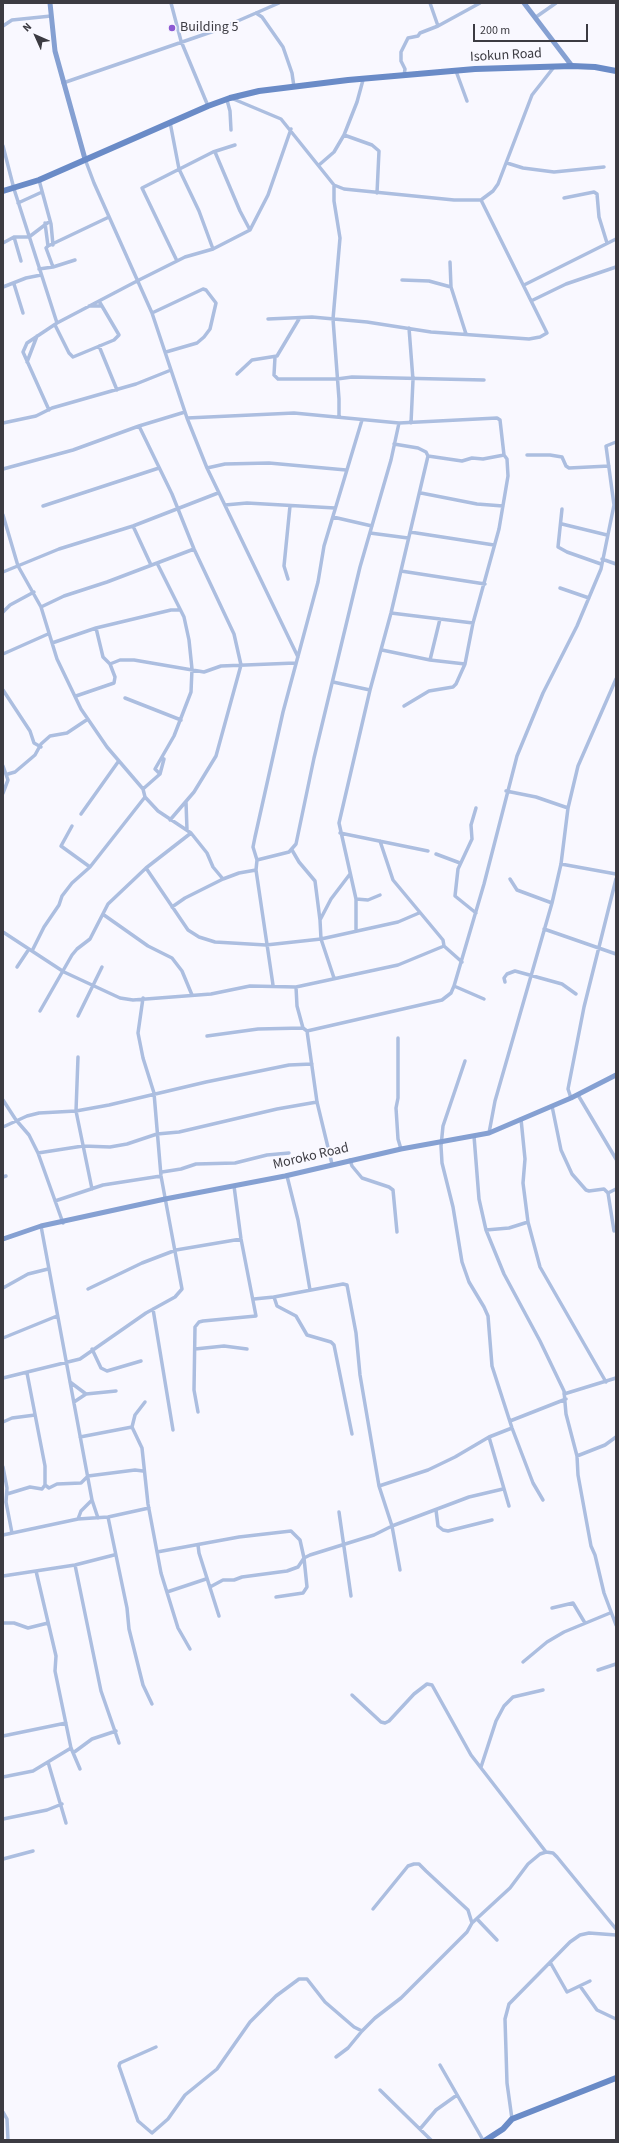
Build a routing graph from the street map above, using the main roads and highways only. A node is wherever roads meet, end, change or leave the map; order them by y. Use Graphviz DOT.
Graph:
graph roads {
  1 [pos="616,71"];
  2 [pos="3,191"];
  3 [pos="616,2078"];
  4 [pos="486,2140"];
  1 -- 2 [label="main road, Isokun Road"];
  3 -- 4 [label="main road"];
}
